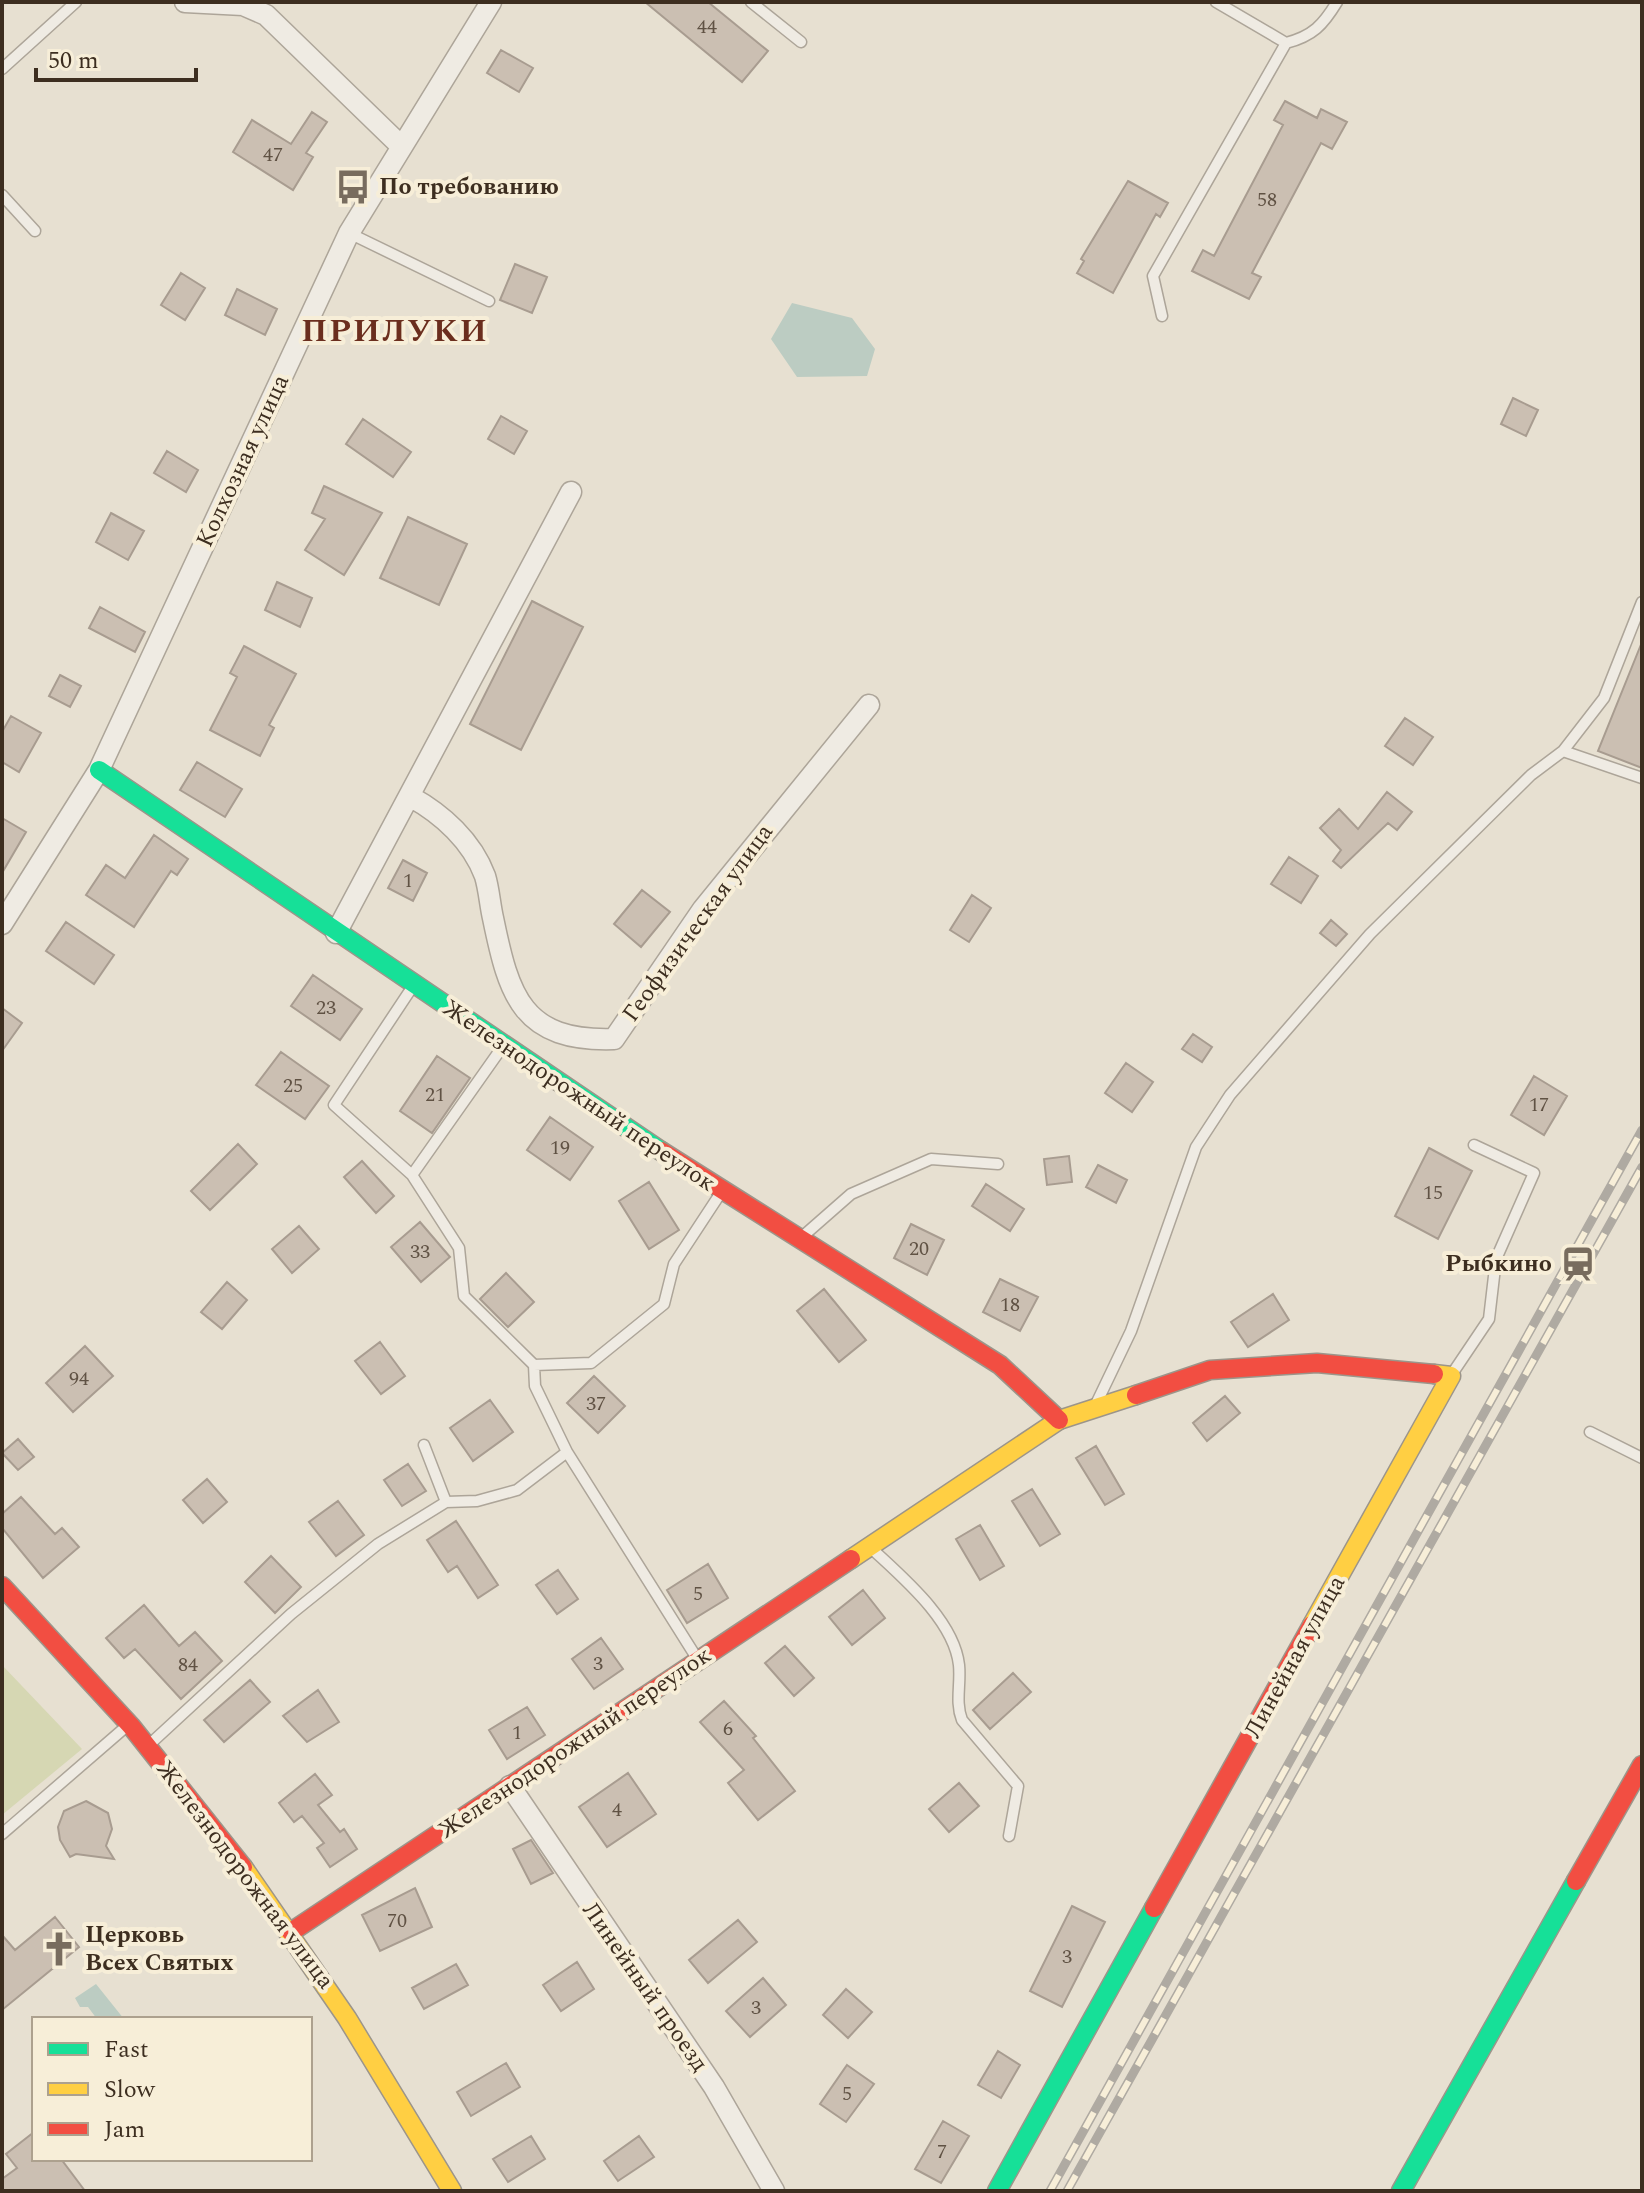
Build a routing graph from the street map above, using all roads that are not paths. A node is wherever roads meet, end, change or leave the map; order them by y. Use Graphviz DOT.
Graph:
graph roads {
  1 [pos="185,2"];
  2 [pos="491,2"];
  3 [pos="751,2"];
  4 [pos="1216,2"];
  5 [pos="1337,2"];
  6 [pos="68,5"];
  7 [pos="801,42"];
  8 [pos="1286,43"];
  9 [pos="2,69"];
  10 [pos="401,146"];
  11 [pos="2,195"];
  12 [pos="35,231"];
  13 [pos="349,233"];
  14 [pos="489,301"];
  15 [pos="1162,316"];
  16 [pos="571,492"];
  17 [pos="1642,602"];
  18 [pos="869,705"];
  19 [pos="1563,751"];
  20 [pos="99,770"];
  21 [pos="1642,778"];
  22 [pos="411,797"];
  23 [pos="2,924"];
  24 [pos="336,933"];
  25 [pos="413,986"];
  26 [pos="525,1013"];
  27 [pos="503,1046"];
  28 [pos="1474,1145"];
  29 [pos="998,1164"];
  30 [pos="412,1175"];
  31 [pos="722,1192"];
  32 [pos="800,1239"];
  33 [pos="534,1365"];
  34 [pos="1451,1376"];
  35 [pos="1094,1408"];
  36 [pos="1059,1420"];
  37 [pos="1590,1432"];
  38 [pos="424,1445"];
  39 [pos="567,1452"];
  40 [pos="1642,1458"];
  41 [pos="446,1502"];
  42 [pos="869,1546"];
  43 [pos="2,1586"];
  44 [pos="698,1660"];
  45 [pos="129,1724"];
  46 [pos="149,1746"];
  47 [pos="1642,1765"];
  48 [pos="510,1786"];
  49 [pos="2,1834"];
  50 [pos="1009,1836"];
  51 [pos="291,1932"];
  52 [pos="452,2191"];
  53 [pos="774,2191"];
  54 [pos="997,2191"];
  55 [pos="1401,2191"];
  1 -- 10 [label="street"];
  2 -- 10 [label="street, Колхозная улица"];
  3 -- 7 [label="lane"];
  4 -- 8 [label="lane"];
  5 -- 8 [label="lane"];
  6 -- 9 [label="lane"];
  8 -- 15 [label="lane"];
  10 -- 13 [label="street, Колхозная улица"];
  11 -- 12 [label="lane"];
  13 -- 14 [label="lane"];
  13 -- 20 [label="street, Колхозная улица"];
  16 -- 22 [label="street"];
  17 -- 19 [label="lane"];
  18 -- 26 [label="street, Геофизическая улица"];
  19 -- 21 [label="lane"];
  19 -- 35 [label="lane"];
  20 -- 23 [label="street, Колхозная улица"];
  20 -- 24 [label="street, Железнодорожный переулок"];
  22 -- 24 [label="street"];
  22 -- 26 [label="street"];
  24 -- 25 [label="street, Железнодорожный переулок"];
  25 -- 27 [label="street, Железнодорожный переулок"];
  25 -- 30 [label="lane"];
  26 -- 27 [label="street"];
  27 -- 30 [label="lane"];
  27 -- 31 [label="street, Железнодорожный переулок"];
  28 -- 34 [label="lane, Линейная улица"];
  29 -- 32 [label="lane"];
  30 -- 33 [label="lane"];
  31 -- 32 [label="street, Железнодорожный переулок"];
  31 -- 33 [label="lane"];
  32 -- 36 [label="street, Железнодорожный переулок"];
  33 -- 39 [label="lane"];
  34 -- 35 [label="street, Железнодорожный переулок"];
  34 -- 54 [label="street, Линейная улица"];
  35 -- 36 [label="street, Железнодорожный переулок"];
  36 -- 42 [label="street, Железнодорожный переулок"];
  37 -- 40 [label="lane"];
  38 -- 41 [label="lane"];
  39 -- 41 [label="lane"];
  39 -- 44 [label="lane"];
  41 -- 46 [label="lane"];
  42 -- 44 [label="street, Железнодорожный переулок"];
  42 -- 50 [label="lane"];
  43 -- 45 [label="street, Железнодорожная улица"];
  44 -- 48 [label="street, Железнодорожный переулок"];
  45 -- 46 [label="street, Железнодорожная улица"];
  45 -- 49 [label="lane"];
  46 -- 51 [label="street, Железнодорожная улица"];
  47 -- 55 [label="street"];
  48 -- 51 [label="street, Железнодорожный переулок"];
  48 -- 53 [label="street, Линейный проезд"];
  51 -- 52 [label="street, Железнодорожная улица"];
}
